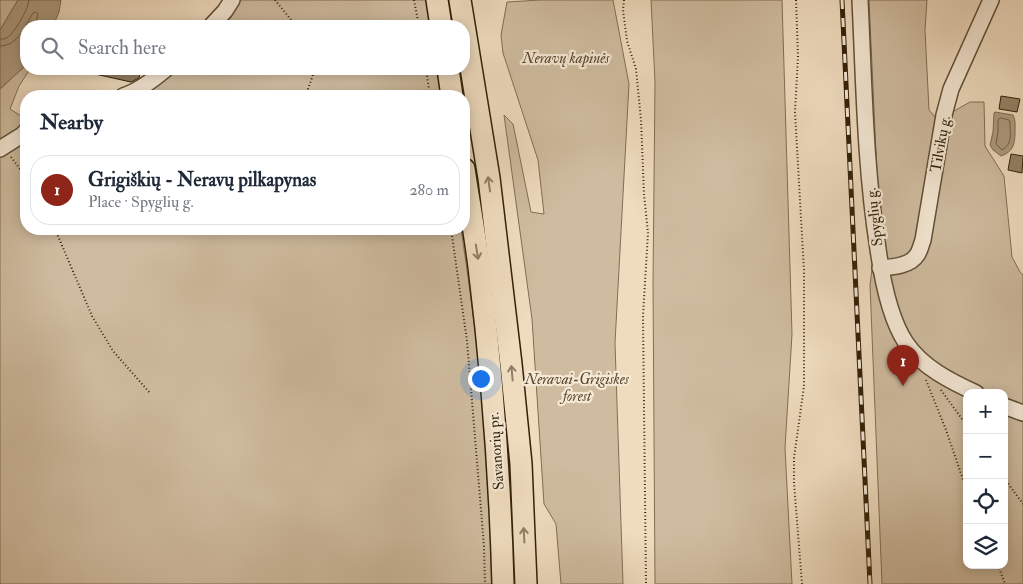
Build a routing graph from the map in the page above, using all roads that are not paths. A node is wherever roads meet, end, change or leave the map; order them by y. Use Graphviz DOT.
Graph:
graph roads {
  1 [pos="232,0"];
  2 [pos="437,0"];
  3 [pos="460,0"];
  4 [pos="477,0"];
  5 [pos="860,0"];
  6 [pos="991,0"];
  7 [pos="217,20"];
  8 [pos="440,20"];
  9 [pos="463,20"];
  10 [pos="470,26"];
  11 [pos="470,64"];
  12 [pos="159,75"];
  13 [pos="449,75"];
  14 [pos="137,90"];
  15 [pos="451,90"];
  16 [pos="20,136"];
  17 [pos="2,148"];
  18 [pos="470,210"];
  19 [pos="880,268"];
  20 [pos="967,389"];
  21 [pos="1008,407"];
  22 [pos="1023,413"];
  23 [pos="502,584"];
  24 [pos="526,584"];
  1 -- 7 [label="street"];
  2 -- 8 [label="highway"];
  3 -- 9 [label="highway"];
  4 -- 10 [label="highway"];
  5 -- 19 [label="street, Spyglių g."];
  6 -- 19 [label="street, Tilvikų g."];
  24 -- 11 [label="highway, one-way"];
  12 -- 14 [label="street"];
  13 -- 15 [label="highway"];
  16 -- 17 [label="street"];
  18 -- 23 [label="highway, Savanorių pr., one-way"];
  19 -- 20 [label="street, Spyglių g."];
  21 -- 22 [label="street"];
}
